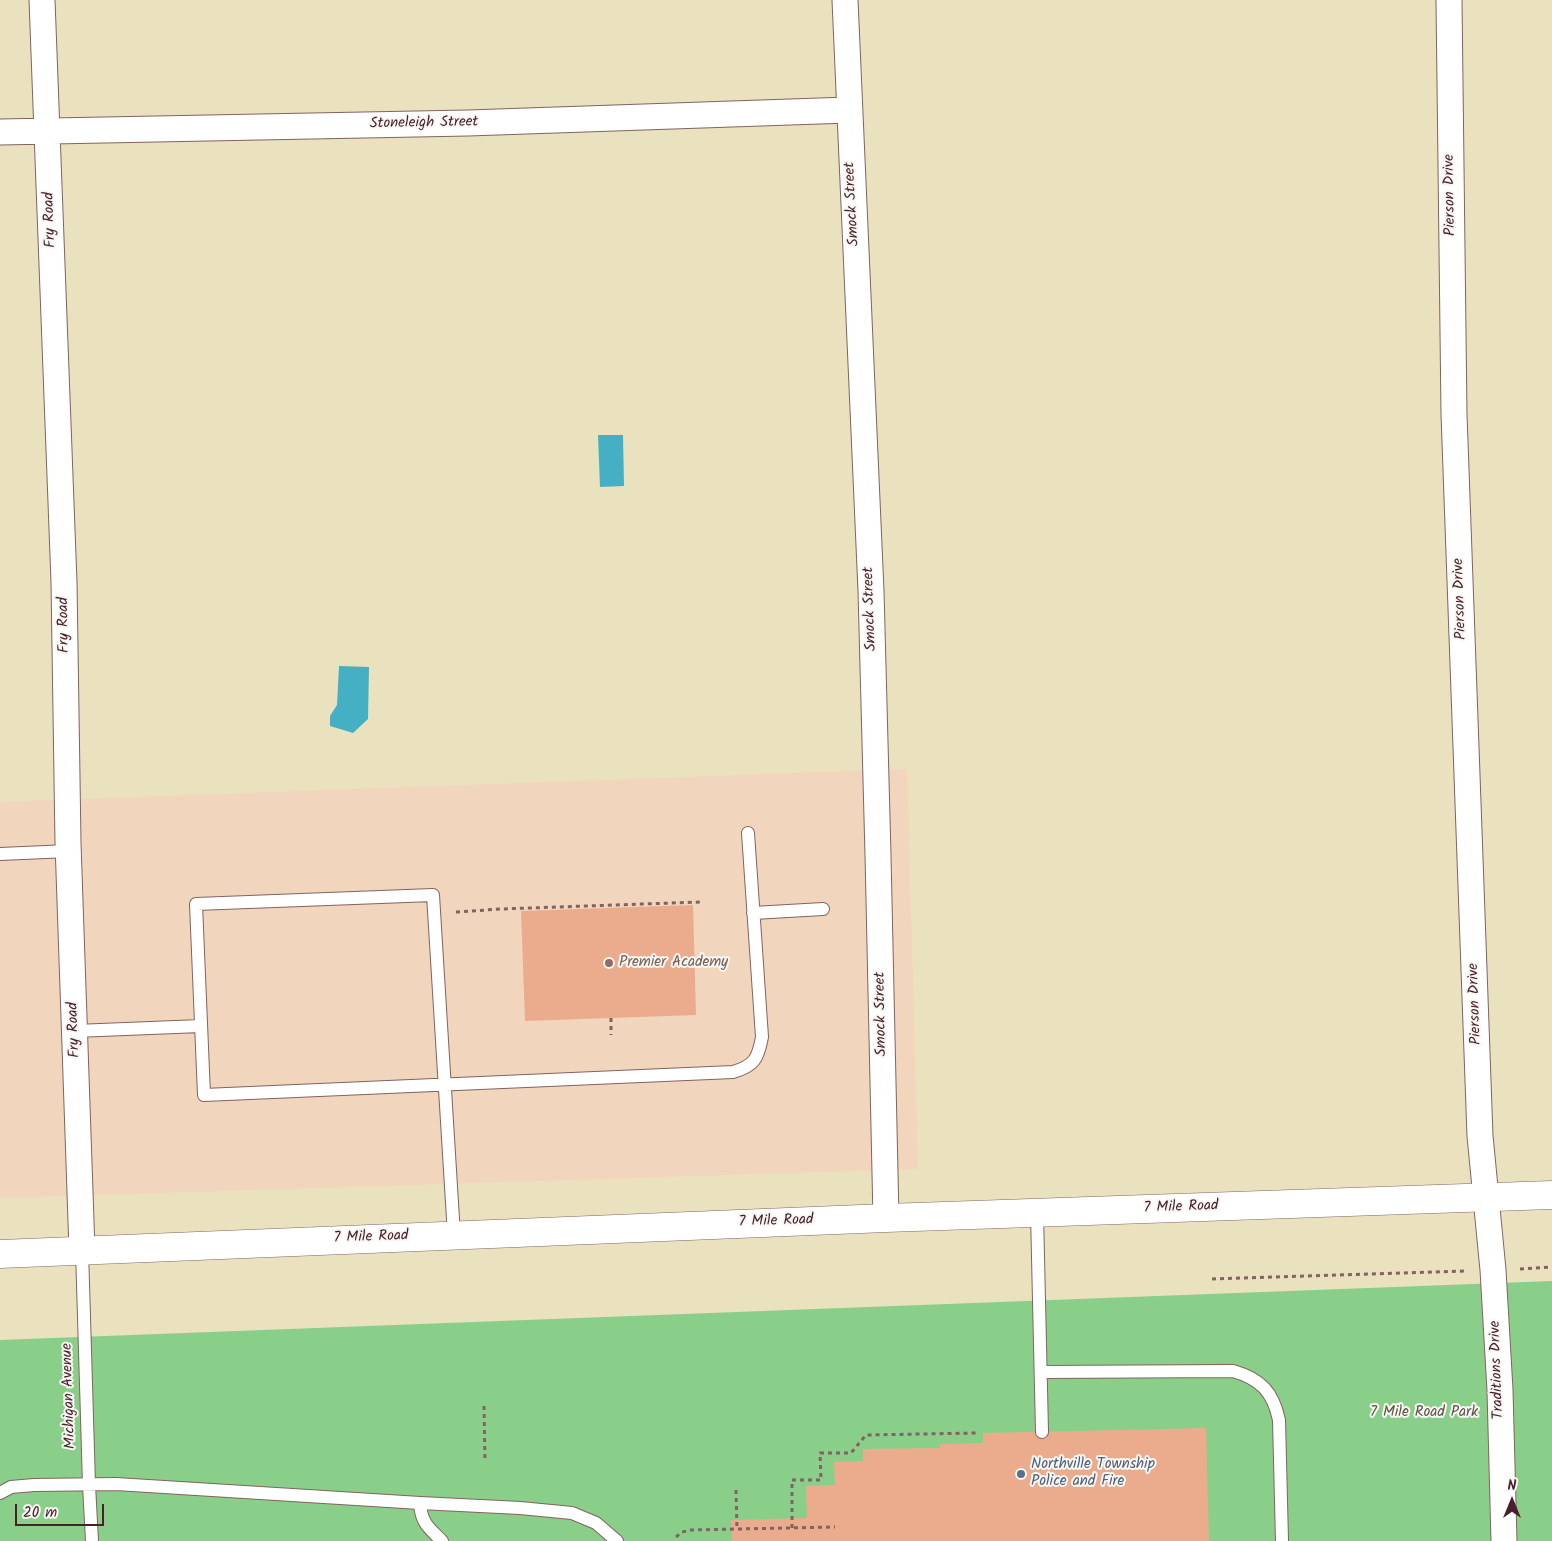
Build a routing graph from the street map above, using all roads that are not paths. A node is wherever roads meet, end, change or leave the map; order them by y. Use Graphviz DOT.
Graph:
graph roads {
  1 [pos="42,0"];
  2 [pos="845,0"];
  3 [pos="1449,0"];
  4 [pos="849,110"];
  5 [pos="48,130"];
  6 [pos="0,132"];
  7 [pos="748,834"];
  8 [pos="69,851"];
  9 [pos="0,854"];
  10 [pos="823,909"];
  11 [pos="754,913"];
  12 [pos="201,1026"];
  13 [pos="75,1031"];
  14 [pos="444,1086"];
  15 [pos="1552,1195"];
  16 [pos="1487,1198"];
  17 [pos="1037,1213"];
  18 [pos="886,1218"];
  19 [pos="454,1235"];
  20 [pos="82,1250"];
  21 [pos="0,1254"];
  22 [pos="1041,1372"];
  23 [pos="1042,1432"];
  24 [pos="89,1485"];
  25 [pos="0,1493"];
  26 [pos="420,1503"];
  27 [pos="92,1541"];
  28 [pos="442,1541"];
  29 [pos="617,1541"];
  30 [pos="1282,1541"];
  31 [pos="1504,1541"];
  1 -- 5 [label="street, Fry Road"];
  2 -- 4 [label="street, Smock Street"];
  3 -- 16 [label="street, Pierson Drive"];
  4 -- 5 [label="street, Stoneleigh Street"];
  4 -- 18 [label="street, Smock Street"];
  5 -- 6 [label="street, Stoneleigh Street"];
  5 -- 8 [label="street, Fry Road"];
  7 -- 11 [label="lane"];
  8 -- 9 [label="lane"];
  8 -- 13 [label="street, Fry Road"];
  10 -- 11 [label="lane"];
  11 -- 14 [label="lane"];
  12 -- 13 [label="lane"];
  12 -- 14 [label="lane"];
  12 -- 14 [label="lane"];
  13 -- 20 [label="street, Fry Road"];
  14 -- 19 [label="lane"];
  15 -- 16 [label="street, 7 Mile Road"];
  16 -- 17 [label="street, 7 Mile Road"];
  16 -- 31 [label="street, Traditions Drive"];
  17 -- 18 [label="street, 7 Mile Road"];
  17 -- 22 [label="lane"];
  18 -- 19 [label="street, 7 Mile Road"];
  19 -- 20 [label="street, 7 Mile Road"];
  20 -- 21 [label="street, 7 Mile Road"];
  20 -- 24 [label="lane, Michigan Avenue"];
  22 -- 23 [label="lane"];
  22 -- 30 [label="lane"];
  24 -- 25 [label="lane"];
  24 -- 26 [label="lane"];
  24 -- 27 [label="lane, Michigan Avenue"];
  26 -- 28 [label="lane"];
  26 -- 29 [label="lane"];
}
